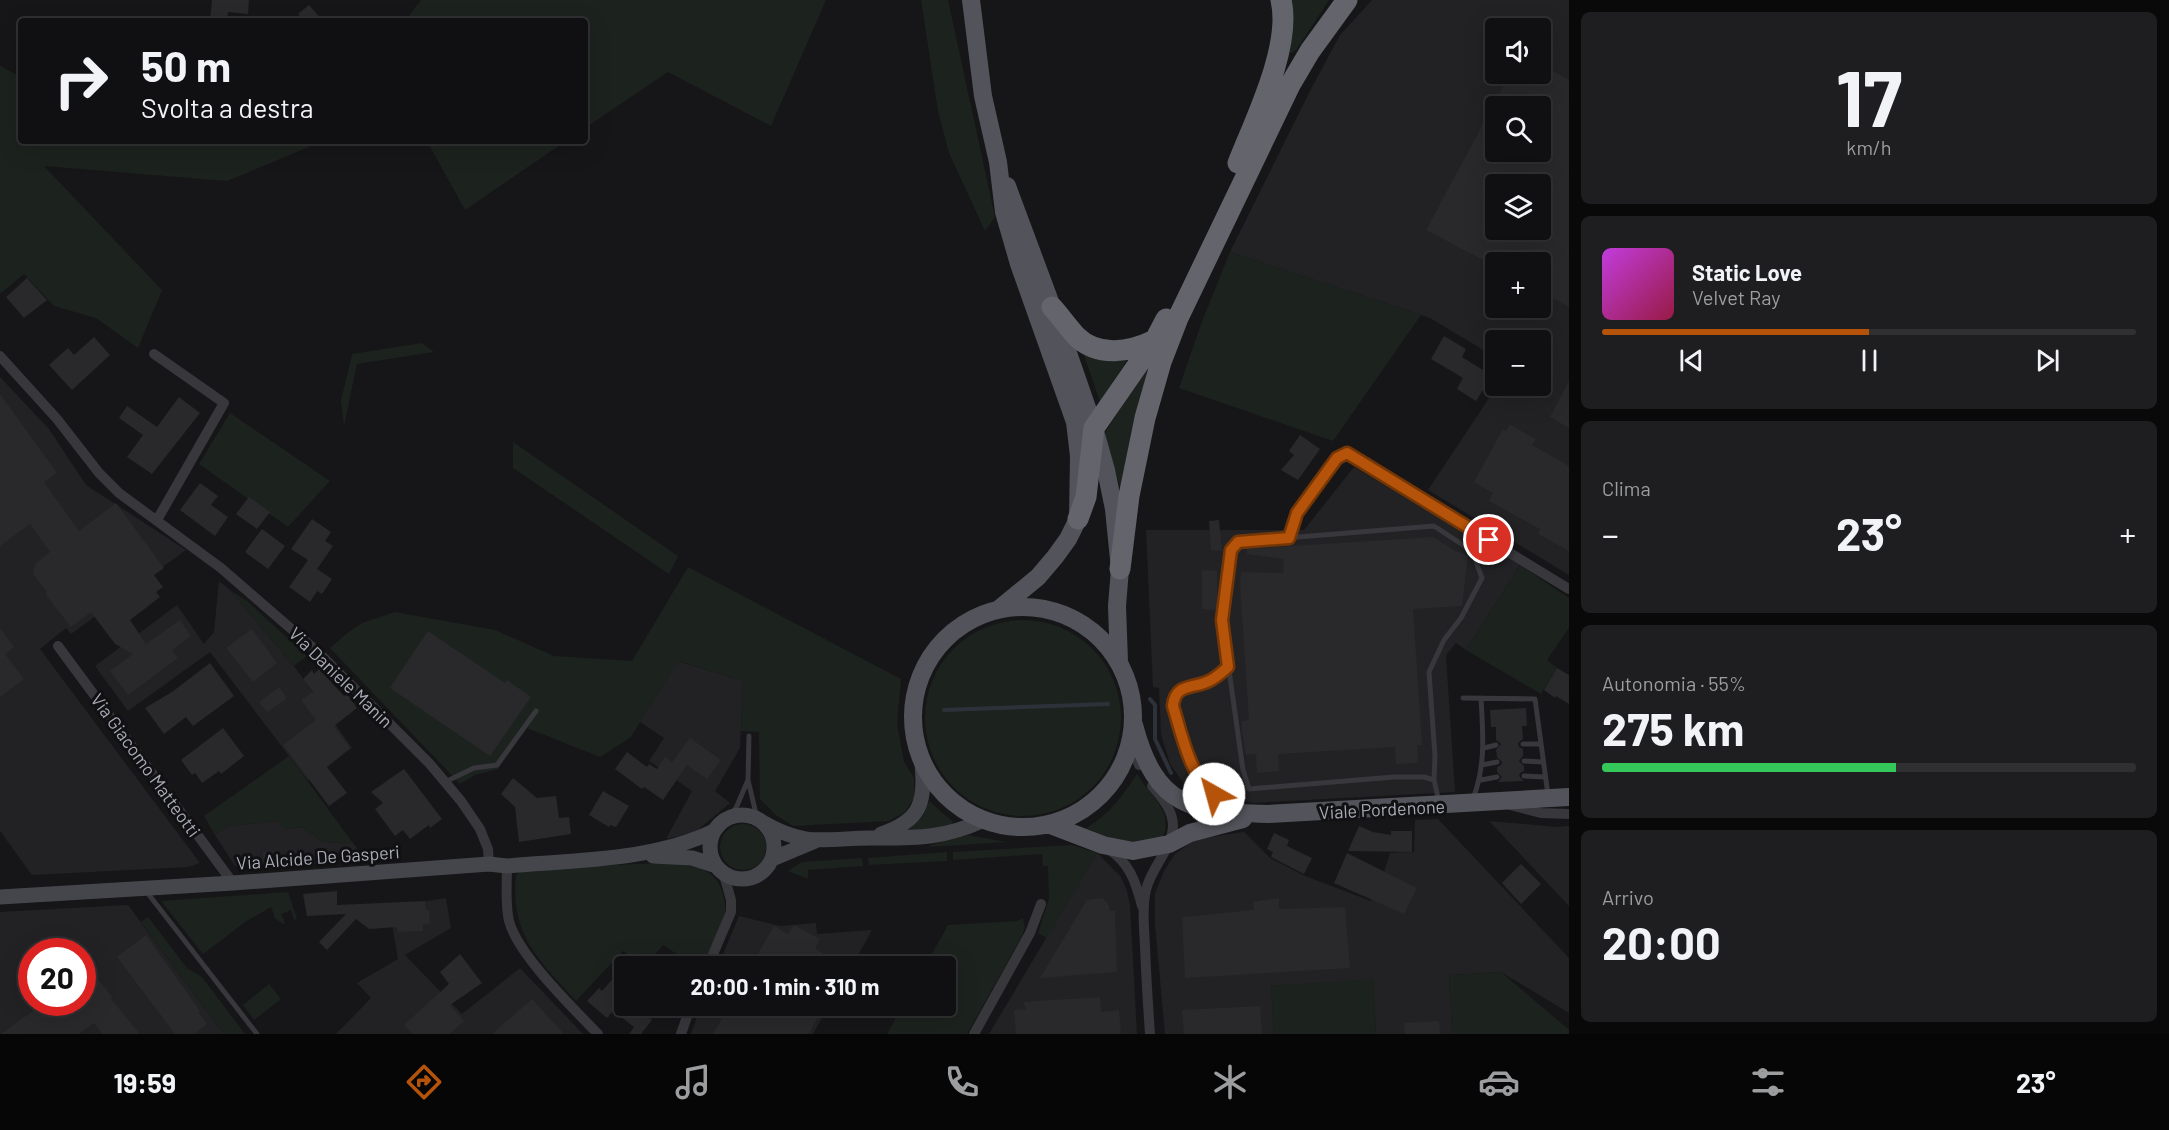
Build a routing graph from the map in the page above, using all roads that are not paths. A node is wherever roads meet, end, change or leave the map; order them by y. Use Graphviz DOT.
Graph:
graph roads {
  1 [pos="971,0"];
  2 [pos="1281,0"];
  3 [pos="1347,0"];
  4 [pos="998,162"];
  5 [pos="1053,306"];
  6 [pos="1155,340"];
  7 [pos="154,354"];
  8 [pos="0,356"];
  9 [pos="1094,428"];
  10 [pos="1347,453"];
  11 [pos="1078,519"];
  12 [pos="157,520"];
  13 [pos="1289,538"];
  14 [pos="1120,569"];
  15 [pos="1569,590"];
  16 [pos="999,609"];
  17 [pos="58,646"];
  18 [pos="1119,662"];
  19 [pos="1228,667"];
  20 [pos="1463,698"];
  21 [pos="1481,698"];
  22 [pos="536,711"];
  23 [pos="1133,721"];
  24 [pos="749,736"];
  25 [pos="1130,742"];
  26 [pos="1496,744"];
  27 [pos="1523,744"];
  28 [pos="1540,744"];
  29 [pos="1484,748"];
  30 [pos="1524,761"];
  31 [pos="1497,762"];
  32 [pos="1543,762"];
  33 [pos="922,764"];
  34 [pos="1482,765"];
  35 [pos="1497,777"];
  36 [pos="1524,777"];
  37 [pos="1545,777"];
  38 [pos="748,780"];
  39 [pos="1434,780"];
  40 [pos="1480,780"];
  41 [pos="445,782"];
  42 [pos="1569,797"];
  43 [pos="1548,798"];
  44 [pos="1495,802"];
  45 [pos="1472,803"];
  46 [pos="1439,806"];
  47 [pos="1268,814"];
  48 [pos="1569,814"];
  49 [pos="726,819"];
  50 [pos="984,820"];
  51 [pos="761,821"];
  52 [pos="1048,824"];
  53 [pos="714,831"];
  54 [pos="870,838"];
  55 [pos="815,842"];
  56 [pos="1169,844"];
  57 [pos="1103,845"];
  58 [pos="639,854"];
  59 [pos="772,859"];
  60 [pos="489,864"];
  61 [pos="507,866"];
  62 [pos="719,870"];
  63 [pos="233,884"];
  64 [pos="144,889"];
  65 [pos="0,897"];
  66 [pos="1041,904"];
  67 [pos="1143,912"];
  68 [pos="712,956"];
  69 [pos="687,1016"];
  70 [pos="256,1034"];
  71 [pos="598,1034"];
  72 [pos="681,1034"];
  73 [pos="974,1034"];
  74 [pos="1150,1034"];
  1 -- 4 [label="main road"];
  2 -- 6 [label="highway"];
  3 -- 14 [label="highway"];
  4 -- 5 [label="main road"];
  4 -- 11 [label="main road"];
  5 -- 6 [label="highway"];
  5 -- 9 [label="main road"];
  6 -- 9 [label="highway"];
  7 -- 12 [label="street"];
  8 -- 12 [label="street, Via Daniele Manin"];
  9 -- 11 [label="highway"];
  9 -- 14 [label="main road"];
  10 -- 13 [label="lane"];
  10 -- 15 [label="street"];
  11 -- 16 [label="main road"];
  12 -- 41 [label="street, Via Daniele Manin"];
  13 -- 19 [label="lane"];
  13 -- 39 [label="lane"];
  14 -- 18 [label="main road"];
  16 -- 18 [label="main road"];
  16 -- 33 [label="main road"];
  17 -- 63 [label="street, Via Giacomo Matteotti"];
  18 -- 23 [label="main road"];
  19 -- 39 [label="lane"];
  19 -- 47 [label="lane"];
  20 -- 21 [label="lane"];
  21 -- 28 [label="lane"];
  21 -- 29 [label="lane"];
  22 -- 41 [label="lane"];
  23 -- 25 [label="main road"];
  23 -- 47 [label="main road, Viale Pordenone"];
  24 -- 38 [label="lane"];
  25 -- 52 [label="main road"];
  25 -- 56 [label="street"];
  26 -- 29 [label="lane"];
  27 -- 28 [label="lane"];
  28 -- 32 [label="lane"];
  29 -- 34 [label="lane"];
  30 -- 32 [label="lane"];
  31 -- 34 [label="lane"];
  32 -- 37 [label="lane"];
  33 -- 50 [label="main road"];
  33 -- 54 [label="main road"];
  34 -- 40 [label="lane"];
  35 -- 40 [label="lane"];
  36 -- 37 [label="lane"];
  37 -- 43 [label="lane"];
  38 -- 49 [label="lane"];
  38 -- 51 [label="lane"];
  39 -- 46 [label="lane"];
  40 -- 45 [label="lane"];
  41 -- 60 [label="street, Via Daniele Manin"];
  42 -- 43 [label="main road, Viale Pordenone"];
  43 -- 44 [label="main road, Viale Pordenone"];
  44 -- 45 [label="main road, Viale Pordenone"];
  44 -- 48 [label="street, Viale Pordenone"];
  45 -- 46 [label="main road, Viale Pordenone"];
  46 -- 47 [label="main road, Viale Pordenone"];
  47 -- 56 [label="main road, Viale Pordenone"];
  49 -- 51 [label="main road"];
  49 -- 53 [label="main road"];
  50 -- 52 [label="main road"];
  50 -- 54 [label="main road"];
  51 -- 55 [label="main road"];
  51 -- 59 [label="main road"];
  52 -- 57 [label="main road, Viale Pordenone"];
  53 -- 58 [label="main road, Via Alcide De Gasperi"];
  53 -- 62 [label="main road"];
  54 -- 55 [label="main road"];
  55 -- 59 [label="main road"];
  56 -- 57 [label="main road, Viale Pordenone"];
  56 -- 67 [label="street"];
  57 -- 67 [label="street"];
  58 -- 61 [label="main road, Via Alcide De Gasperi"];
  58 -- 62 [label="main road, Via Alcide De Gasperi"];
  59 -- 62 [label="main road"];
  60 -- 61 [label="main road, Via Alcide De Gasperi"];
  60 -- 63 [label="main road, Via Alcide De Gasperi"];
  61 -- 71 [label="street"];
  62 -- 68 [label="street"];
  63 -- 64 [label="main road, Via Alcide De Gasperi"];
  64 -- 65 [label="main road, Via Alcide De Gasperi"];
  64 -- 70 [label="lane"];
  66 -- 73 [label="street"];
  67 -- 74 [label="street"];
  69 -- 72 [label="street"];
}
